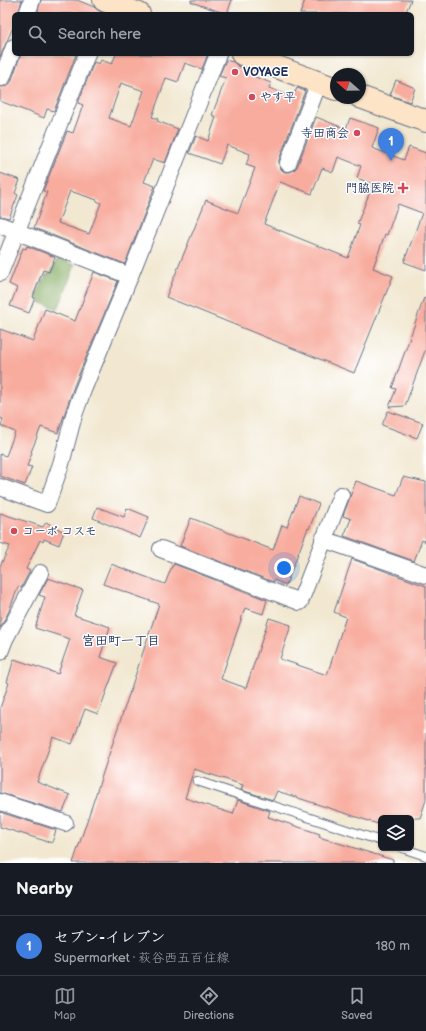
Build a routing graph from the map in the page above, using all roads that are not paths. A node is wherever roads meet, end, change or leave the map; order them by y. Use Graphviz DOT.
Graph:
graph roads {
  1 [pos="32,0"];
  2 [pos="105,5"];
  3 [pos="28,12"];
  4 [pos="131,12"];
  5 [pos="12,52"];
  6 [pos="86,56"];
  7 [pos="217,56"];
  8 [pos="247,56"];
  9 [pos="2,78"];
  10 [pos="327,85"];
  11 [pos="366,99"];
  12 [pos="426,121"];
  13 [pos="288,163"];
  14 [pos="0,225"];
  15 [pos="17,231"];
  16 [pos="0,273"];
  17 [pos="130,276"];
  18 [pos="0,486"];
  19 [pos="341,495"];
  20 [pos="323,539"];
  21 [pos="162,549"];
  22 [pos="40,573"];
  23 [pos="426,575"];
  24 [pos="2,643"];
  25 [pos="197,781"];
  26 [pos="0,802"];
  27 [pos="65,823"];
  28 [pos="378,840"];
  29 [pos="411,851"];
  30 [pos="426,856"];
  1 -- 3 [label="street"];
  2 -- 4 [label="main road"];
  5 -- 9 [label="street"];
  6 -- 15 [label="street"];
  7 -- 17 [label="street"];
  8 -- 10 [label="main road"];
  10 -- 13 [label="street"];
  11 -- 12 [label="main road"];
  14 -- 15 [label="street"];
  15 -- 16 [label="street"];
  15 -- 17 [label="street"];
  17 -- 18 [label="street"];
  19 -- 20 [label="street"];
  20 -- 21 [label="street"];
  20 -- 23 [label="street"];
  22 -- 24 [label="street"];
  25 -- 28 [label="lane"];
  26 -- 27 [label="street"];
  29 -- 30 [label="lane"];
}
